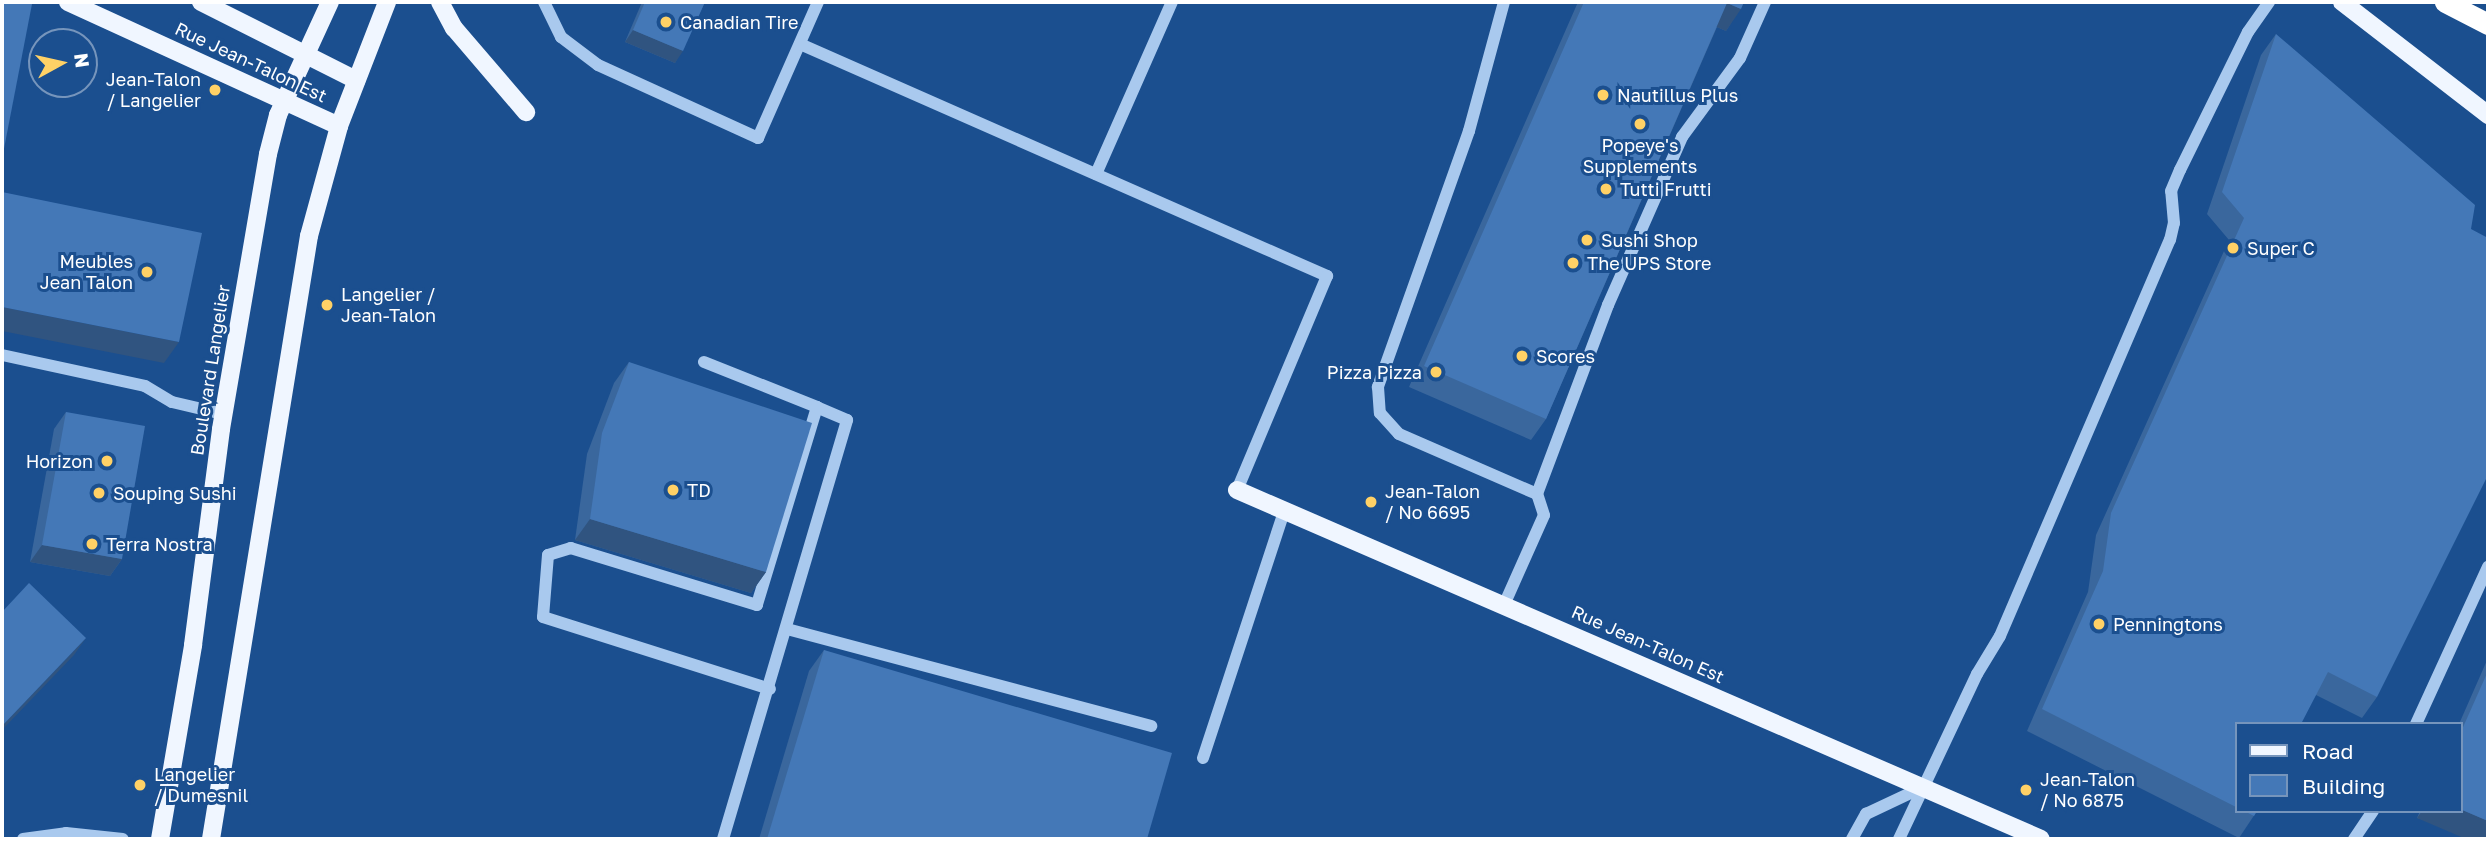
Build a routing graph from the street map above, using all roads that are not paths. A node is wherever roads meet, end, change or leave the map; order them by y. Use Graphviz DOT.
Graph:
graph roads {
  1 [pos="68,2"];
  2 [pos="201,2"];
  3 [pos="330,2"];
  4 [pos="387,2"];
  5 [pos="440,2"];
  6 [pos="544,2"];
  7 [pos="818,2"];
  8 [pos="1172,2"];
  9 [pos="1504,2"];
  10 [pos="1765,2"];
  11 [pos="2269,2"];
  12 [pos="2342,2"];
  13 [pos="2445,2"];
  14 [pos="2488,24"];
  15 [pos="800,44"];
  16 [pos="305,54"];
  17 [pos="356,80"];
  18 [pos="284,100"];
  19 [pos="526,112"];
  20 [pos="2488,115"];
  21 [pos="339,126"];
  22 [pos="1096,174"];
  23 [pos="2,355"];
  24 [pos="704,362"];
  25 [pos="817,407"];
  26 [pos="223,414"];
  27 [pos="1237,490"];
  28 [pos="1536,494"];
  29 [pos="1284,511"];
  30 [pos="2488,567"];
  31 [pos="1504,605"];
  32 [pos="787,629"];
  33 [pos="770,689"];
  34 [pos="2417,722"];
  35 [pos="1151,726"];
  36 [pos="1203,758"];
  37 [pos="1923,787"];
  38 [pos="2372,813"];
  39 [pos="23,839"];
  40 [pos="123,839"];
  41 [pos="160,839"];
  42 [pos="211,839"];
  43 [pos="723,839"];
  44 [pos="1852,839"];
  45 [pos="1899,839"];
  46 [pos="2041,839"];
  47 [pos="2354,839"];
  1 -- 18 [label="main road, Rue Jean-Talon Est"];
  2 -- 16 [label="main road, Rue Jean-Talon Est"];
  3 -- 16 [label="main road, Boulevard Langelier"];
  4 -- 17 [label="main road"];
  5 -- 19 [label="main road"];
  6 -- 15 [label="street"];
  7 -- 15 [label="street"];
  8 -- 22 [label="street"];
  9 -- 28 [label="street"];
  10 -- 28 [label="street"];
  11 -- 37 [label="street"];
  12 -- 20 [label="main road"];
  13 -- 14 [label="highway"];
  15 -- 22 [label="street"];
  16 -- 17 [label="main road, Rue Jean-Talon Est"];
  16 -- 18 [label="main road, Boulevard Langelier"];
  17 -- 21 [label="main road"];
  18 -- 21 [label="main road, Rue Jean-Talon Est"];
  18 -- 26 [label="main road, Boulevard Langelier"];
  21 -- 42 [label="main road"];
  22 -- 27 [label="street"];
  23 -- 26 [label="street"];
  24 -- 25 [label="street"];
  25 -- 32 [label="street"];
  25 -- 33 [label="street"];
  26 -- 41 [label="main road, Boulevard Langelier"];
  27 -- 29 [label="main road, Rue Jean-Talon Est"];
  28 -- 31 [label="street"];
  29 -- 31 [label="main road, Rue Jean-Talon Est"];
  29 -- 36 [label="street"];
  30 -- 34 [label="street"];
  31 -- 37 [label="main road, Rue Jean-Talon Est"];
  32 -- 33 [label="street"];
  32 -- 35 [label="street"];
  33 -- 43 [label="street"];
  37 -- 44 [label="street"];
  37 -- 45 [label="street"];
  37 -- 46 [label="main road, Rue Jean-Talon Est"];
  38 -- 47 [label="street"];
  39 -- 40 [label="street"];
}
